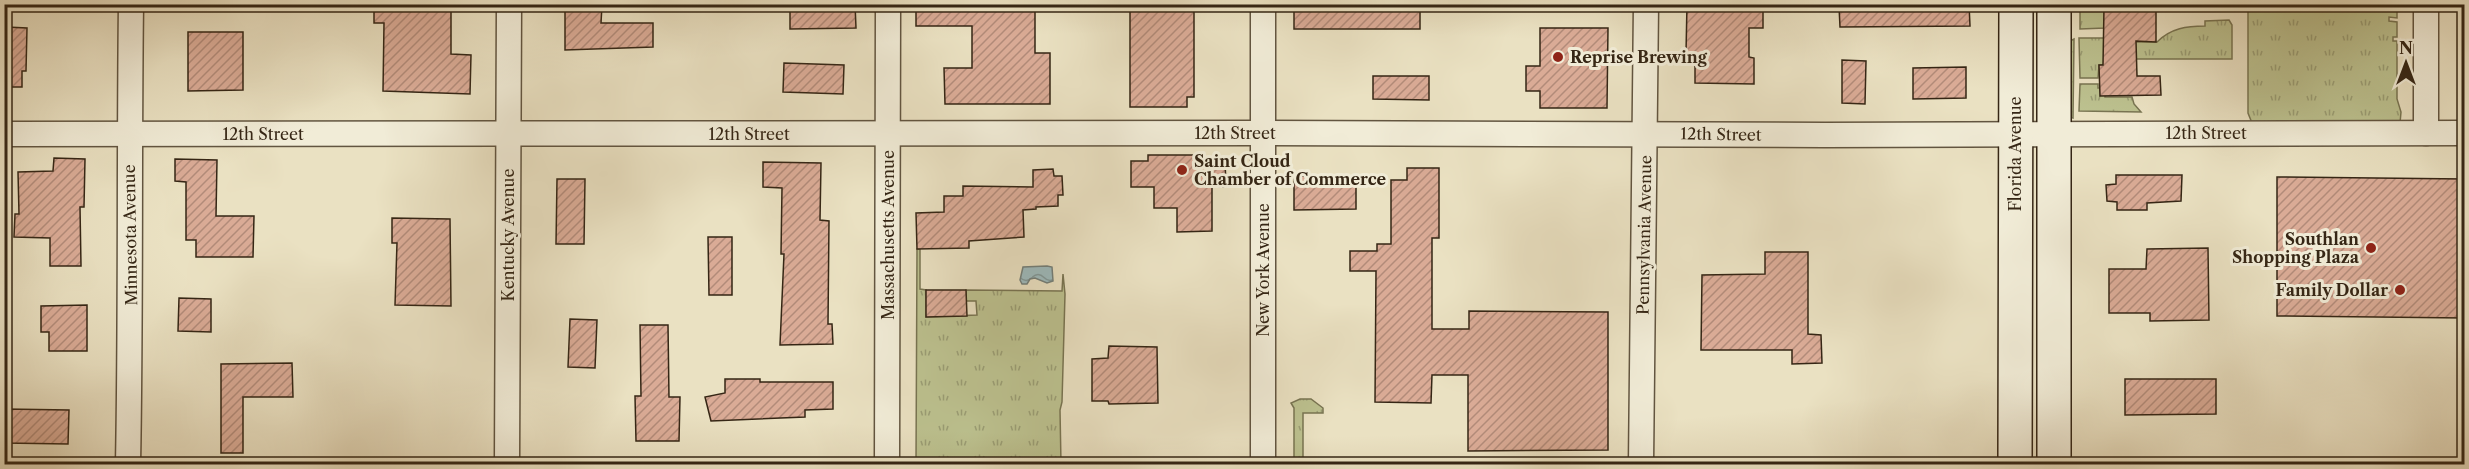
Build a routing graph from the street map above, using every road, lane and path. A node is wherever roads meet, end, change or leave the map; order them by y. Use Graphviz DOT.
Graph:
graph roads {
  1 [pos="131,4"];
  2 [pos="508,4"];
  3 [pos="888,4"];
  4 [pos="1263,4"];
  5 [pos="1646,4"];
  6 [pos="2016,4"];
  7 [pos="2054,4"];
  8 [pos="2426,4"];
  9 [pos="1262,133"];
  10 [pos="1646,133"];
  11 [pos="2015,133"];
  12 [pos="2054,133"];
  13 [pos="2426,133"];
  14 [pos="2464,133"];
  15 [pos="4,134"];
  16 [pos="129,134"];
  17 [pos="508,134"];
  18 [pos="888,134"];
  19 [pos="2014,303"];
  20 [pos="2054,303"];
  21 [pos="128,465"];
  22 [pos="507,465"];
  23 [pos="887,465"];
  24 [pos="1263,465"];
  25 [pos="1641,465"];
  26 [pos="2014,465"];
  27 [pos="2054,465"];
  1 -- 16 [label="street, Minnesota Avenue"];
  2 -- 17 [label="street, Kentucky Avenue"];
  3 -- 18 [label="street, Massachusetts Avenue"];
  4 -- 9 [label="street, New York Avenue"];
  5 -- 10 [label="street, Pennsylvania Avenue"];
  6 -- 11 [label="main road, Florida Avenue"];
  7 -- 12 [label="main road"];
  8 -- 13 [label="street"];
  9 -- 10 [label="street, 12th Street"];
  9 -- 18 [label="street, 12th Street"];
  9 -- 24 [label="street, New York Avenue"];
  10 -- 11 [label="street, 12th Street"];
  10 -- 25 [label="street, Pennsylvania Avenue"];
  11 -- 12 [label="street, 12th Street"];
  11 -- 19 [label="main road, Florida Avenue"];
  12 -- 13 [label="street, 12th Street"];
  12 -- 20 [label="main road"];
  13 -- 14 [label="street, 12th Street"];
  15 -- 16 [label="street, 12th Street"];
  16 -- 17 [label="street, 12th Street"];
  16 -- 21 [label="street, Minnesota Avenue"];
  17 -- 18 [label="street, 12th Street"];
  17 -- 22 [label="street, Kentucky Avenue"];
  18 -- 23 [label="street, Massachusetts Avenue"];
  19 -- 20 [label="street"];
  19 -- 26 [label="main road, Florida Avenue"];
  20 -- 27 [label="main road"];
}
